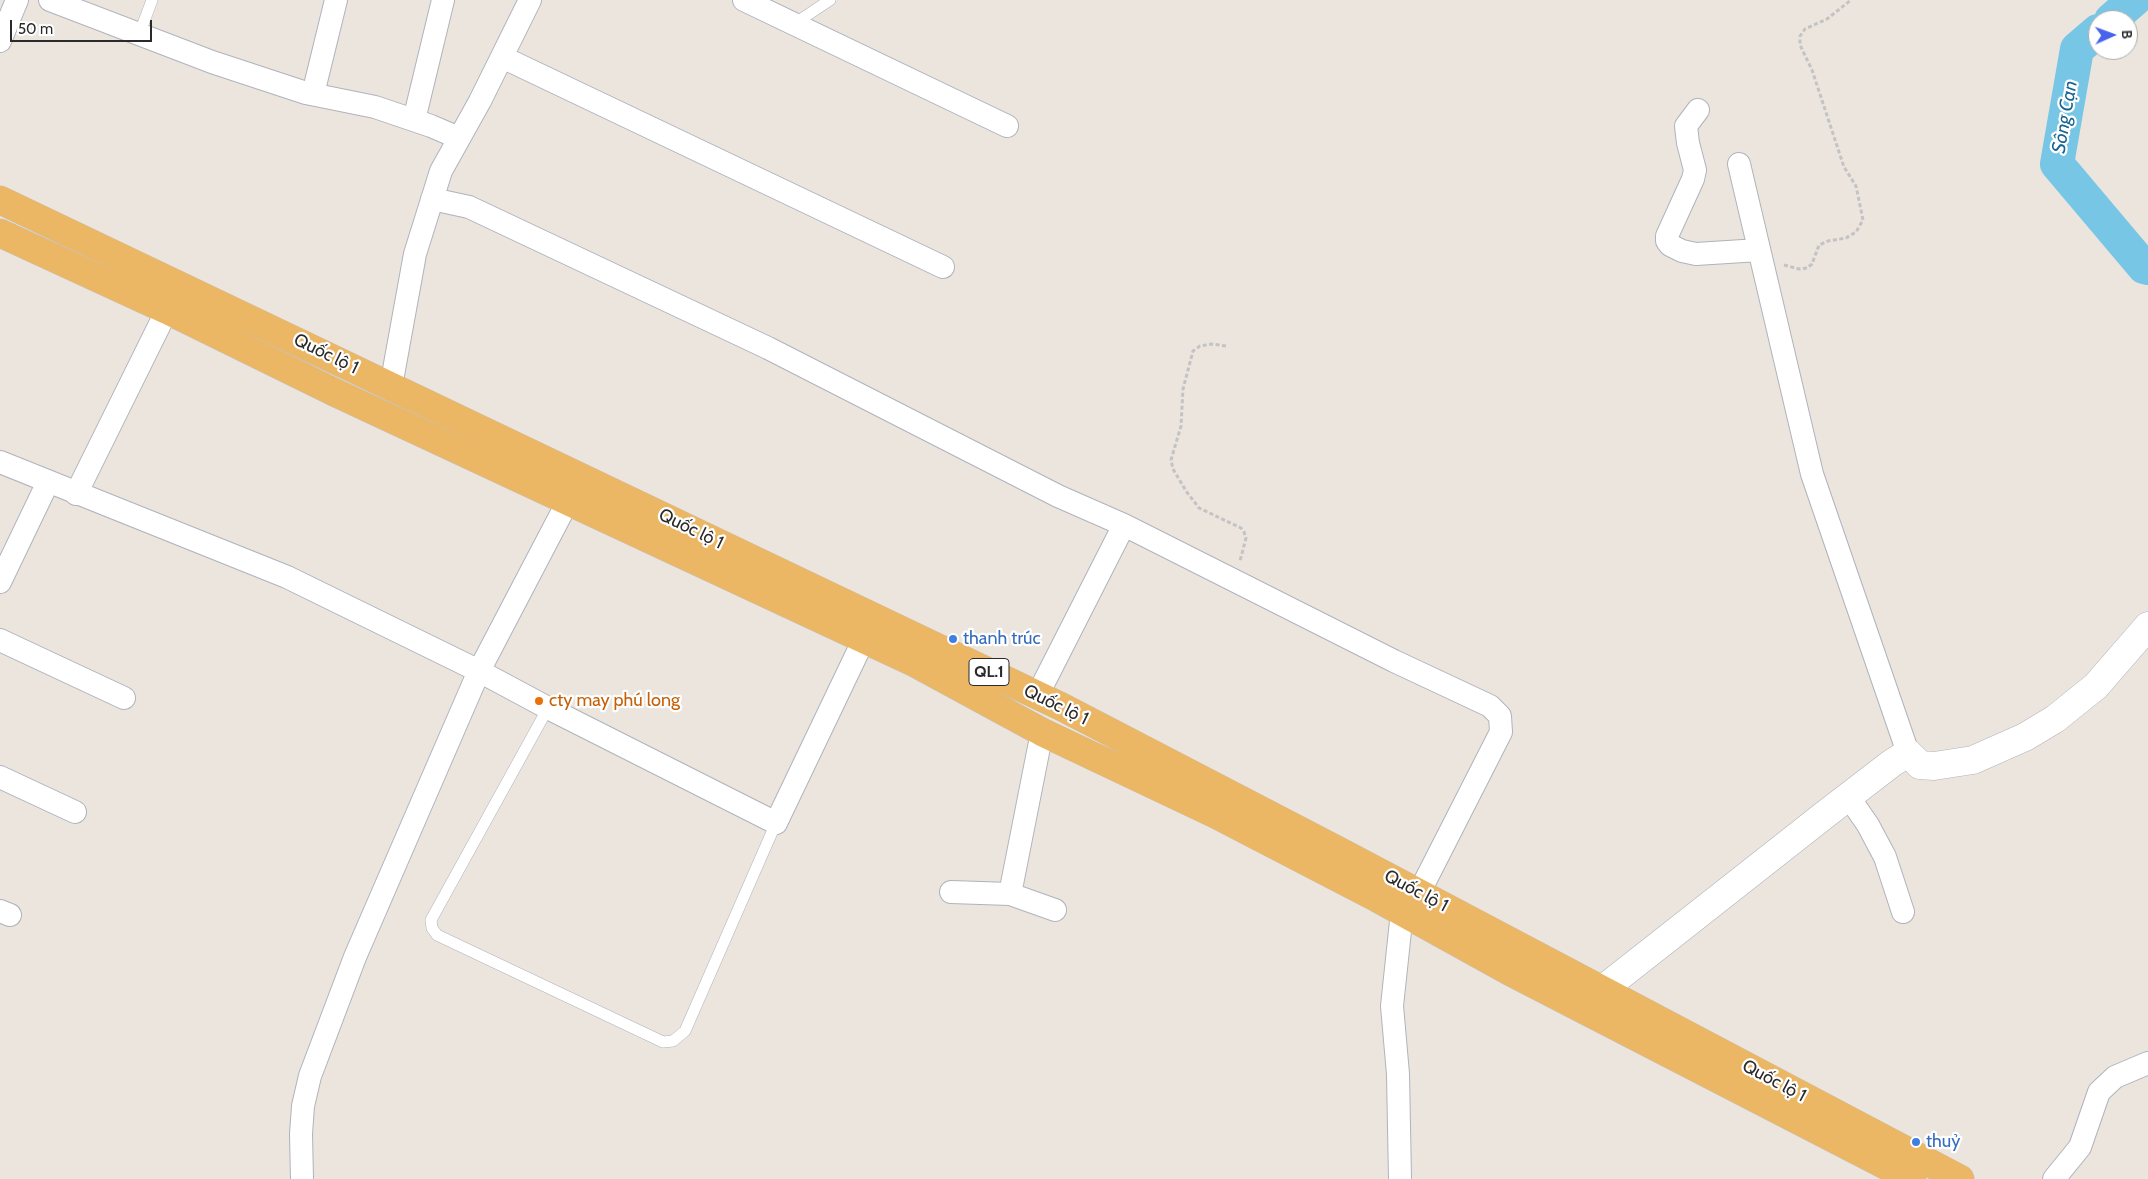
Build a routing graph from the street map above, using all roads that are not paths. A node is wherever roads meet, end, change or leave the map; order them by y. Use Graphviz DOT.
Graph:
graph roads {
  1 [pos="17,0"];
  2 [pos="50,0"];
  3 [pos="152,0"];
  4 [pos="336,0"];
  5 [pos="443,0"];
  6 [pos="530,0"];
  7 [pos="744,0"];
  8 [pos="830,0"];
  9 [pos="794,24"];
  10 [pos="139,36"];
  11 [pos="0,41"];
  12 [pos="502,57"];
  13 [pos="313,94"];
  14 [pos="1698,110"];
  15 [pos="414,120"];
  16 [pos="1007,126"];
  17 [pos="459,138"];
  18 [pos="1739,164"];
  19 [pos="432,199"];
  20 [pos="0,200"];
  21 [pos="44,221"];
  22 [pos="0,233"];
  23 [pos="33,249"];
  24 [pos="1759,250"];
  25 [pos="943,267"];
  26 [pos="167,310"];
  27 [pos="391,386"];
  28 [pos="0,462"];
  29 [pos="48,482"];
  30 [pos="76,494"];
  31 [pos="568,501"];
  32 [pos="1124,525"];
  33 [pos="0,582"];
  34 [pos="2148,629"];
  35 [pos="864,639"];
  36 [pos="0,640"];
  37 [pos="479,670"];
  38 [pos="1038,696"];
  39 [pos="124,698"];
  40 [pos="548,708"];
  41 [pos="1042,732"];
  42 [pos="1908,753"];
  43 [pos="0,777"];
  44 [pos="1848,796"];
  45 [pos="76,812"];
  46 [pos="776,823"];
  47 [pos="951,892"];
  48 [pos="1010,894"];
  49 [pos="1410,902"];
  50 [pos="1055,910"];
  51 [pos="1903,912"];
  52 [pos="1602,990"];
  53 [pos="2148,1063"];
  54 [pos="302,1179"];
  55 [pos="1400,1179"];
  56 [pos="1912,1179"];
  57 [pos="1960,1179"];
  58 [pos="2054,1179"];
  1 -- 11 [label="street"];
  2 -- 10 [label="street"];
  3 -- 10 [label="lane"];
  4 -- 13 [label="street"];
  5 -- 15 [label="street"];
  6 -- 12 [label="street"];
  7 -- 9 [label="street"];
  8 -- 9 [label="lane"];
  9 -- 16 [label="street"];
  10 -- 13 [label="street"];
  12 -- 17 [label="street"];
  12 -- 25 [label="street"];
  13 -- 15 [label="street"];
  14 -- 24 [label="street"];
  15 -- 17 [label="street"];
  17 -- 19 [label="street"];
  18 -- 24 [label="street"];
  19 -- 27 [label="street"];
  19 -- 32 [label="street"];
  20 -- 21 [label="highway, Quốc lộ 1 / QL.1"];
  21 -- 23 [label="highway"];
  21 -- 27 [label="highway, Quốc lộ 1 / QL.1"];
  22 -- 23 [label="highway, Quốc lộ 1 / QL.1"];
  23 -- 26 [label="highway, Quốc lộ 1 / QL.1"];
  24 -- 42 [label="street"];
  26 -- 30 [label="street"];
  26 -- 31 [label="highway, Quốc lộ 1 / QL.1"];
  27 -- 38 [label="highway, Quốc lộ 1 / QL.1"];
  28 -- 29 [label="street"];
  29 -- 30 [label="street"];
  29 -- 33 [label="street"];
  30 -- 37 [label="street"];
  31 -- 35 [label="highway, Quốc lộ 1 / QL.1"];
  31 -- 37 [label="street"];
  32 -- 38 [label="street"];
  32 -- 49 [label="street"];
  34 -- 42 [label="street"];
  35 -- 41 [label="highway, Quốc lộ 1 / QL.1"];
  35 -- 46 [label="street"];
  36 -- 39 [label="street"];
  37 -- 40 [label="street"];
  37 -- 54 [label="street"];
  38 -- 49 [label="highway, Quốc lộ 1 / QL.1"];
  40 -- 46 [label="street"];
  40 -- 46 [label="lane"];
  41 -- 48 [label="street"];
  41 -- 49 [label="highway, Quốc lộ 1 / QL.1"];
  42 -- 44 [label="street"];
  43 -- 45 [label="street"];
  44 -- 51 [label="street"];
  44 -- 52 [label="street"];
  47 -- 48 [label="street"];
  48 -- 50 [label="street"];
  49 -- 52 [label="highway, Quốc lộ 1 / QL.1"];
  49 -- 55 [label="street"];
  49 -- 56 [label="highway, Quốc lộ 1 / QL.1"];
  52 -- 57 [label="highway, Quốc lộ 1 / QL.1"];
  53 -- 58 [label="street"];
}
